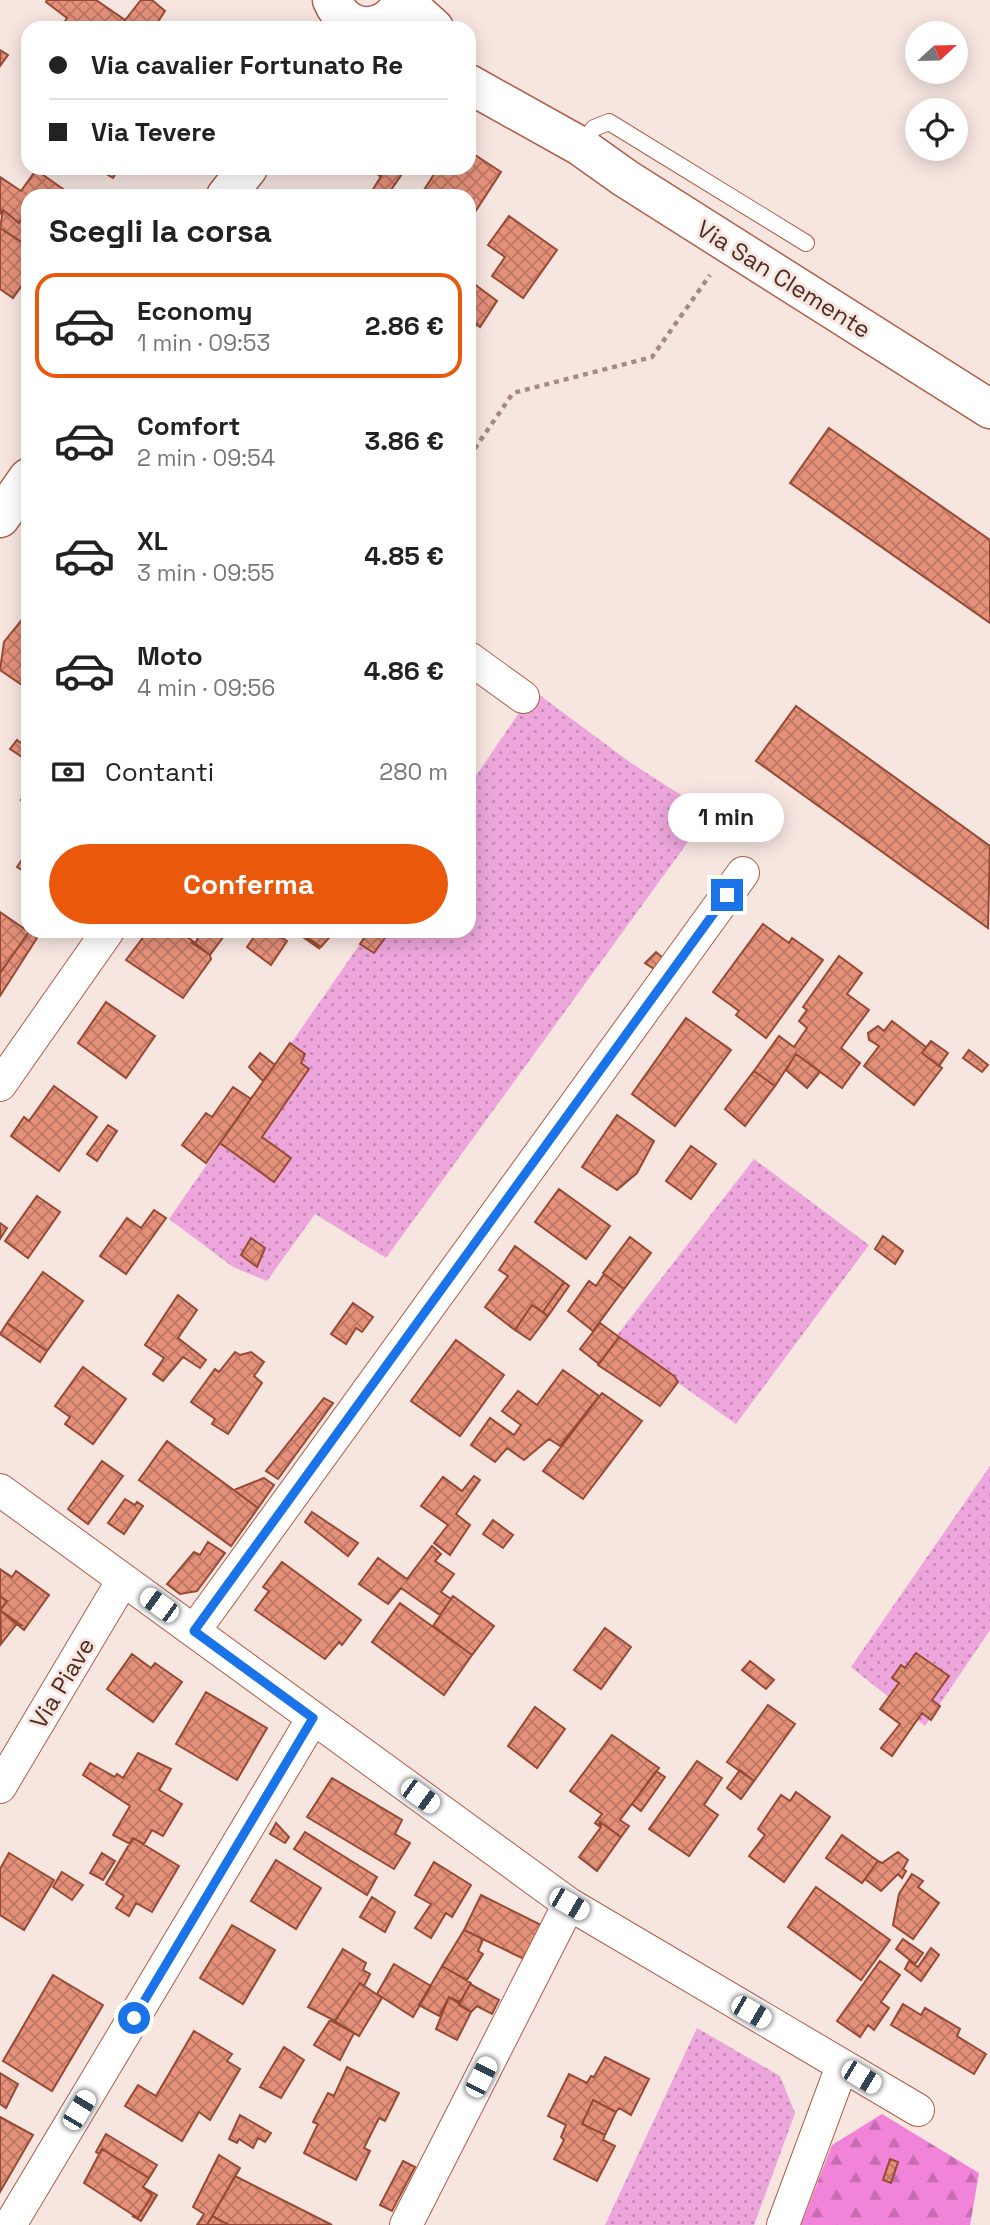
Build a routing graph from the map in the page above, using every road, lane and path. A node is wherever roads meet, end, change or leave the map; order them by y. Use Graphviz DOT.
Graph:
graph roads {
  1 [pos="332,0"];
  2 [pos="381,18"];
  3 [pos="318,21"];
  4 [pos="476,60"];
  5 [pos="476,88"];
  6 [pos="580,146"];
  7 [pos="242,175"];
  8 [pos="229,189"];
  9 [pos="806,243"];
  10 [pos="709,274"];
  11 [pos="990,409"];
  12 [pos="476,447"];
  13 [pos="21,488"];
  14 [pos="0,518"];
  15 [pos="476,663"];
  16 [pos="523,697"];
  17 [pos="743,873"];
  18 [pos="103,938"];
  19 [pos="0,1085"];
  20 [pos="0,1489"];
  21 [pos="124,1580"];
  22 [pos="194,1631"];
  23 [pos="313,1718"];
  24 [pos="0,1787"];
  25 [pos="569,1904"];
  26 [pos="842,2066"];
  27 [pos="918,2110"];
  28 [pos="10,2225"];
  29 [pos="406,2225"];
  30 [pos="783,2225"];
  1 -- 2 [label="main road"];
  1 -- 3 [label="main road"];
  4 -- 6 [label="main road, Via San Clemente"];
  5 -- 6 [label="main road, Via San Clemente"];
  6 -- 9 [label="lane"];
  6 -- 11 [label="main road, Via San Clemente"];
  7 -- 8 [label="main road"];
  10 -- 12 [label="path"];
  13 -- 14 [label="main road"];
  15 -- 16 [label="street"];
  17 -- 22 [label="street"];
  18 -- 19 [label="street"];
  20 -- 21 [label="street"];
  21 -- 22 [label="street"];
  21 -- 24 [label="street, Via Piave"];
  22 -- 23 [label="street"];
  23 -- 25 [label="street"];
  23 -- 28 [label="street"];
  25 -- 26 [label="street"];
  25 -- 29 [label="street"];
  26 -- 27 [label="street"];
  26 -- 30 [label="street"];
}
